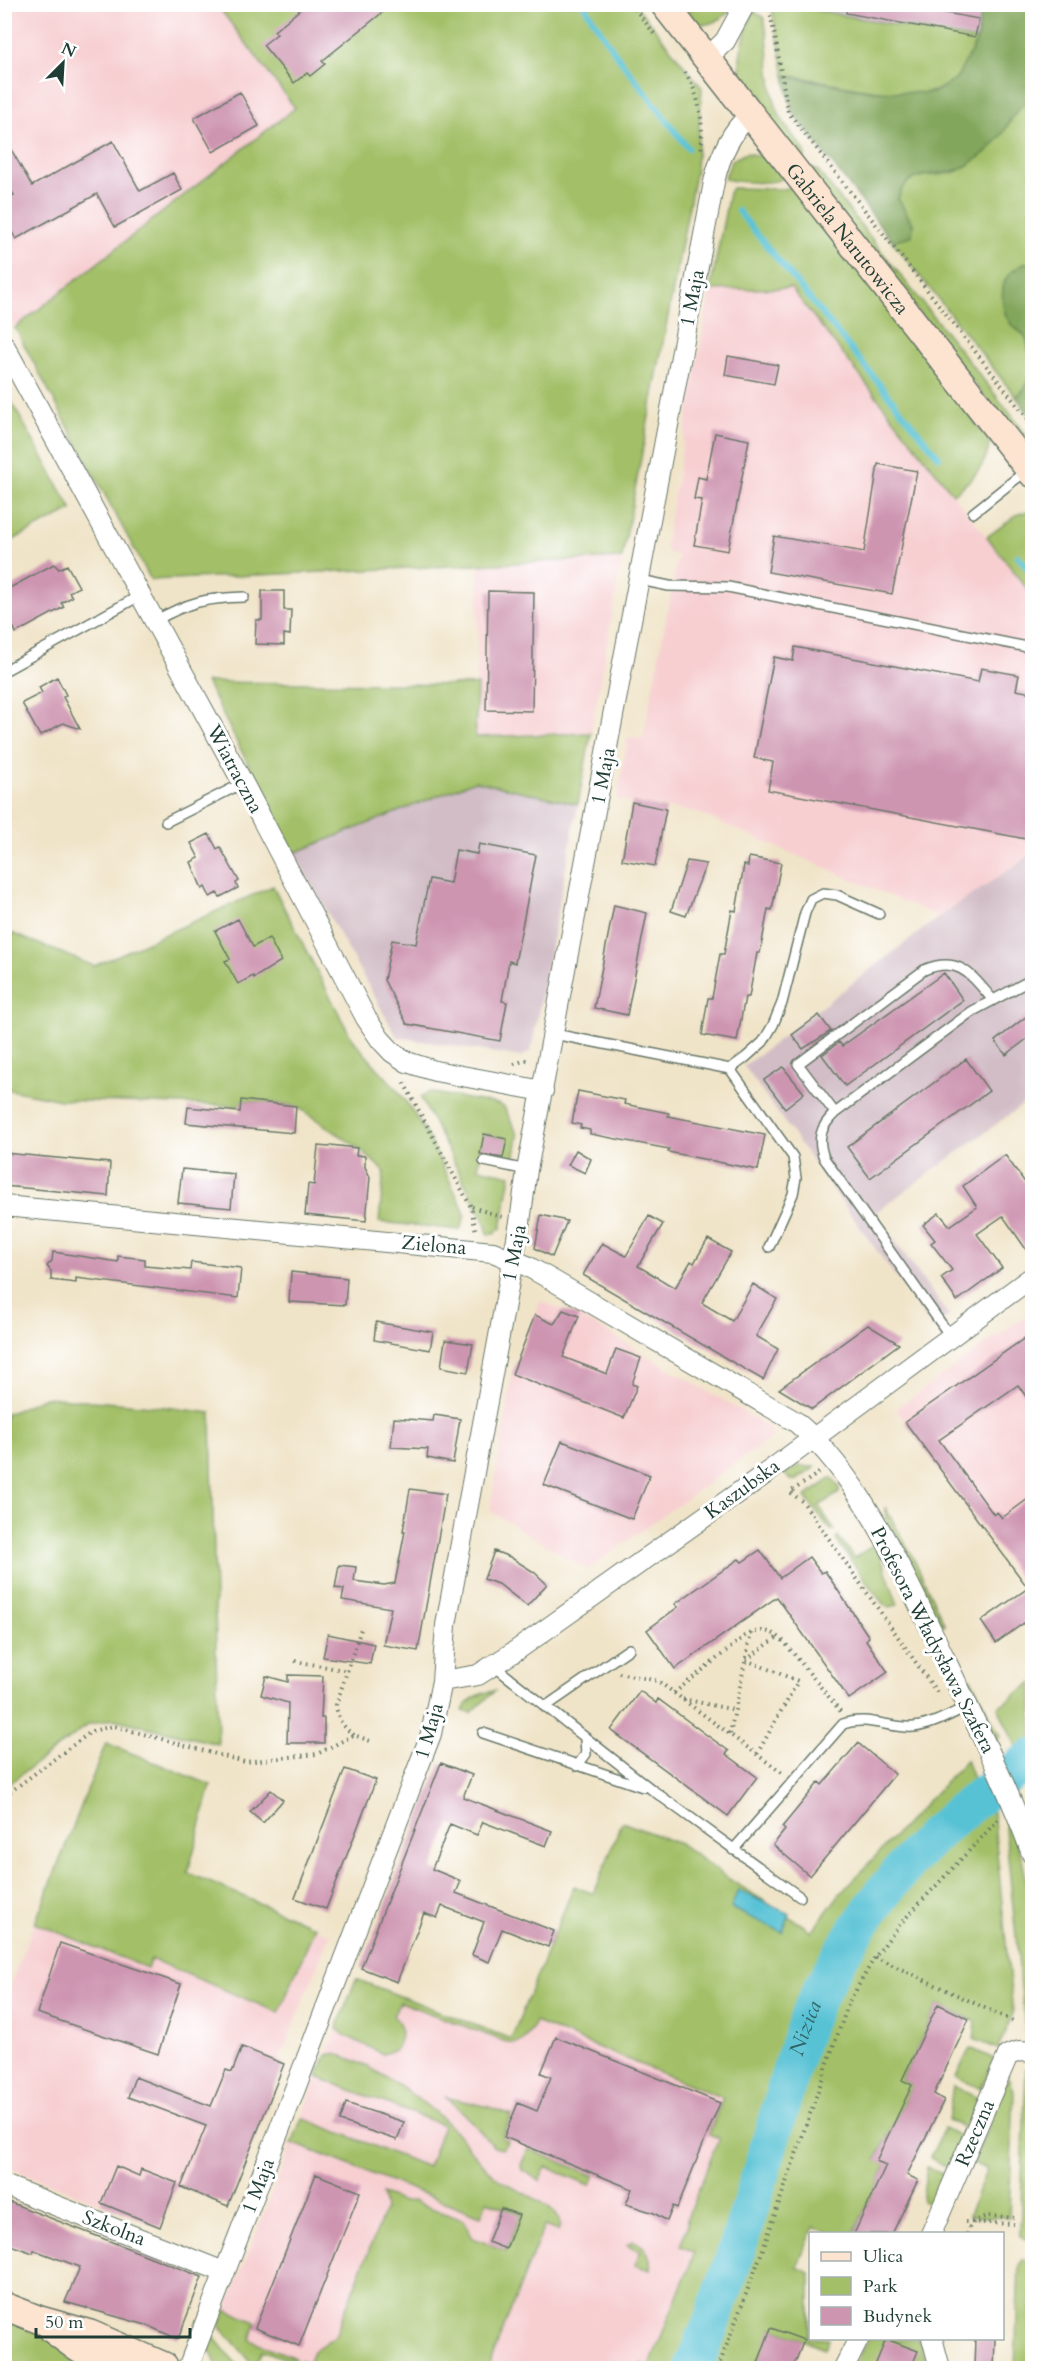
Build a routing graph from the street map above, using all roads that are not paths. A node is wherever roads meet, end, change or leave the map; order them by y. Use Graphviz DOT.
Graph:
graph roads {
  1 [pos="664,4"];
  2 [pos="745,4"];
  3 [pos="706,59"];
  4 [pos="750,115"];
  5 [pos="4,345"];
  6 [pos="1031,471"];
  7 [pos="973,513"];
  8 [pos="640,580"];
  9 [pos="141,595"];
  10 [pos="244,597"];
  11 [pos="155,621"];
  12 [pos="1032,648"];
  13 [pos="4,671"];
  14 [pos="243,783"];
  15 [pos="166,822"];
  16 [pos="879,914"];
  17 [pos="1032,978"];
  18 [pos="993,1000"];
  19 [pos="554,1034"];
  20 [pos="730,1069"];
  21 [pos="543,1091"];
  22 [pos="835,1113"];
  23 [pos="484,1161"];
  24 [pos="527,1170"];
  25 [pos="4,1206"];
  26 [pos="770,1246"];
  27 [pos="513,1259"];
  28 [pos="1032,1277"];
  29 [pos="950,1336"];
  30 [pos="814,1437"];
  31 [pos="629,1649"];
  32 [pos="494,1666"];
  33 [pos="442,1681"];
  34 [pos="545,1707"];
  35 [pos="959,1710"];
  36 [pos="483,1733"];
  37 [pos="585,1739"];
  38 [pos="577,1766"];
  39 [pos="651,1789"];
  40 [pos="733,1850"];
  41 [pos="1032,1854"];
  42 [pos="800,1897"];
  43 [pos="1032,2052"];
  44 [pos="4,2185"];
  45 [pos="932,2232"];
  46 [pos="224,2272"];
  47 [pos="4,2306"];
  48 [pos="40,2320"];
  49 [pos="858,2340"];
  50 [pos="933,2340"];
  51 [pos="110,2368"];
  52 [pos="175,2368"];
  53 [pos="844,2368"];
  54 [pos="940,2368"];
  1 -- 3 [label="main road, Gabriela Narutowicza"];
  2 -- 3 [label="street"];
  3 -- 4 [label="main road, Gabriela Narutowicza"];
  4 -- 6 [label="main road, Gabriela Narutowicza"];
  4 -- 8 [label="street, 1 Maja"];
  5 -- 9 [label="street, Wiatraczna"];
  6 -- 7 [label="lane"];
  8 -- 12 [label="lane"];
  8 -- 19 [label="street, 1 Maja"];
  9 -- 11 [label="street, Wiatraczna"];
  9 -- 13 [label="lane"];
  10 -- 11 [label="lane"];
  11 -- 14 [label="street, Wiatraczna"];
  14 -- 15 [label="lane"];
  14 -- 21 [label="street, Wiatraczna"];
  16 -- 20 [label="lane"];
  17 -- 18 [label="lane"];
  18 -- 22 [label="lane"];
  18 -- 22 [label="lane"];
  19 -- 20 [label="lane"];
  19 -- 21 [label="street, 1 Maja"];
  20 -- 26 [label="lane"];
  21 -- 24 [label="street, 1 Maja"];
  22 -- 29 [label="lane"];
  23 -- 24 [label="lane"];
  24 -- 27 [label="street, 1 Maja"];
  25 -- 27 [label="street, Zielona"];
  27 -- 30 [label="street, Zielona"];
  27 -- 33 [label="street, 1 Maja"];
  28 -- 29 [label="street, Kaszubska"];
  29 -- 30 [label="street, Kaszubska"];
  30 -- 32 [label="street, Kaszubska"];
  30 -- 35 [label="street, Profesora Władysława Szafera"];
  31 -- 34 [label="lane"];
  32 -- 33 [label="street, Kaszubska"];
  32 -- 34 [label="lane"];
  33 -- 46 [label="street, 1 Maja"];
  34 -- 37 [label="lane"];
  35 -- 40 [label="lane"];
  35 -- 41 [label="street, Profesora Władysława Szafera"];
  36 -- 38 [label="lane"];
  37 -- 38 [label="lane"];
  37 -- 39 [label="lane"];
  38 -- 39 [label="lane"];
  39 -- 40 [label="lane"];
  40 -- 42 [label="lane"];
  43 -- 45 [label="street, Rzeczna"];
  44 -- 46 [label="street, Szkolna"];
  46 -- 52 [label="street, 1 Maja"];
  47 -- 48 [label="main road"];
  48 -- 51 [label="main road"];
  48 -- 52 [label="main road"];
  49 -- 53 [label="street"];
  50 -- 54 [label="street"];
}
